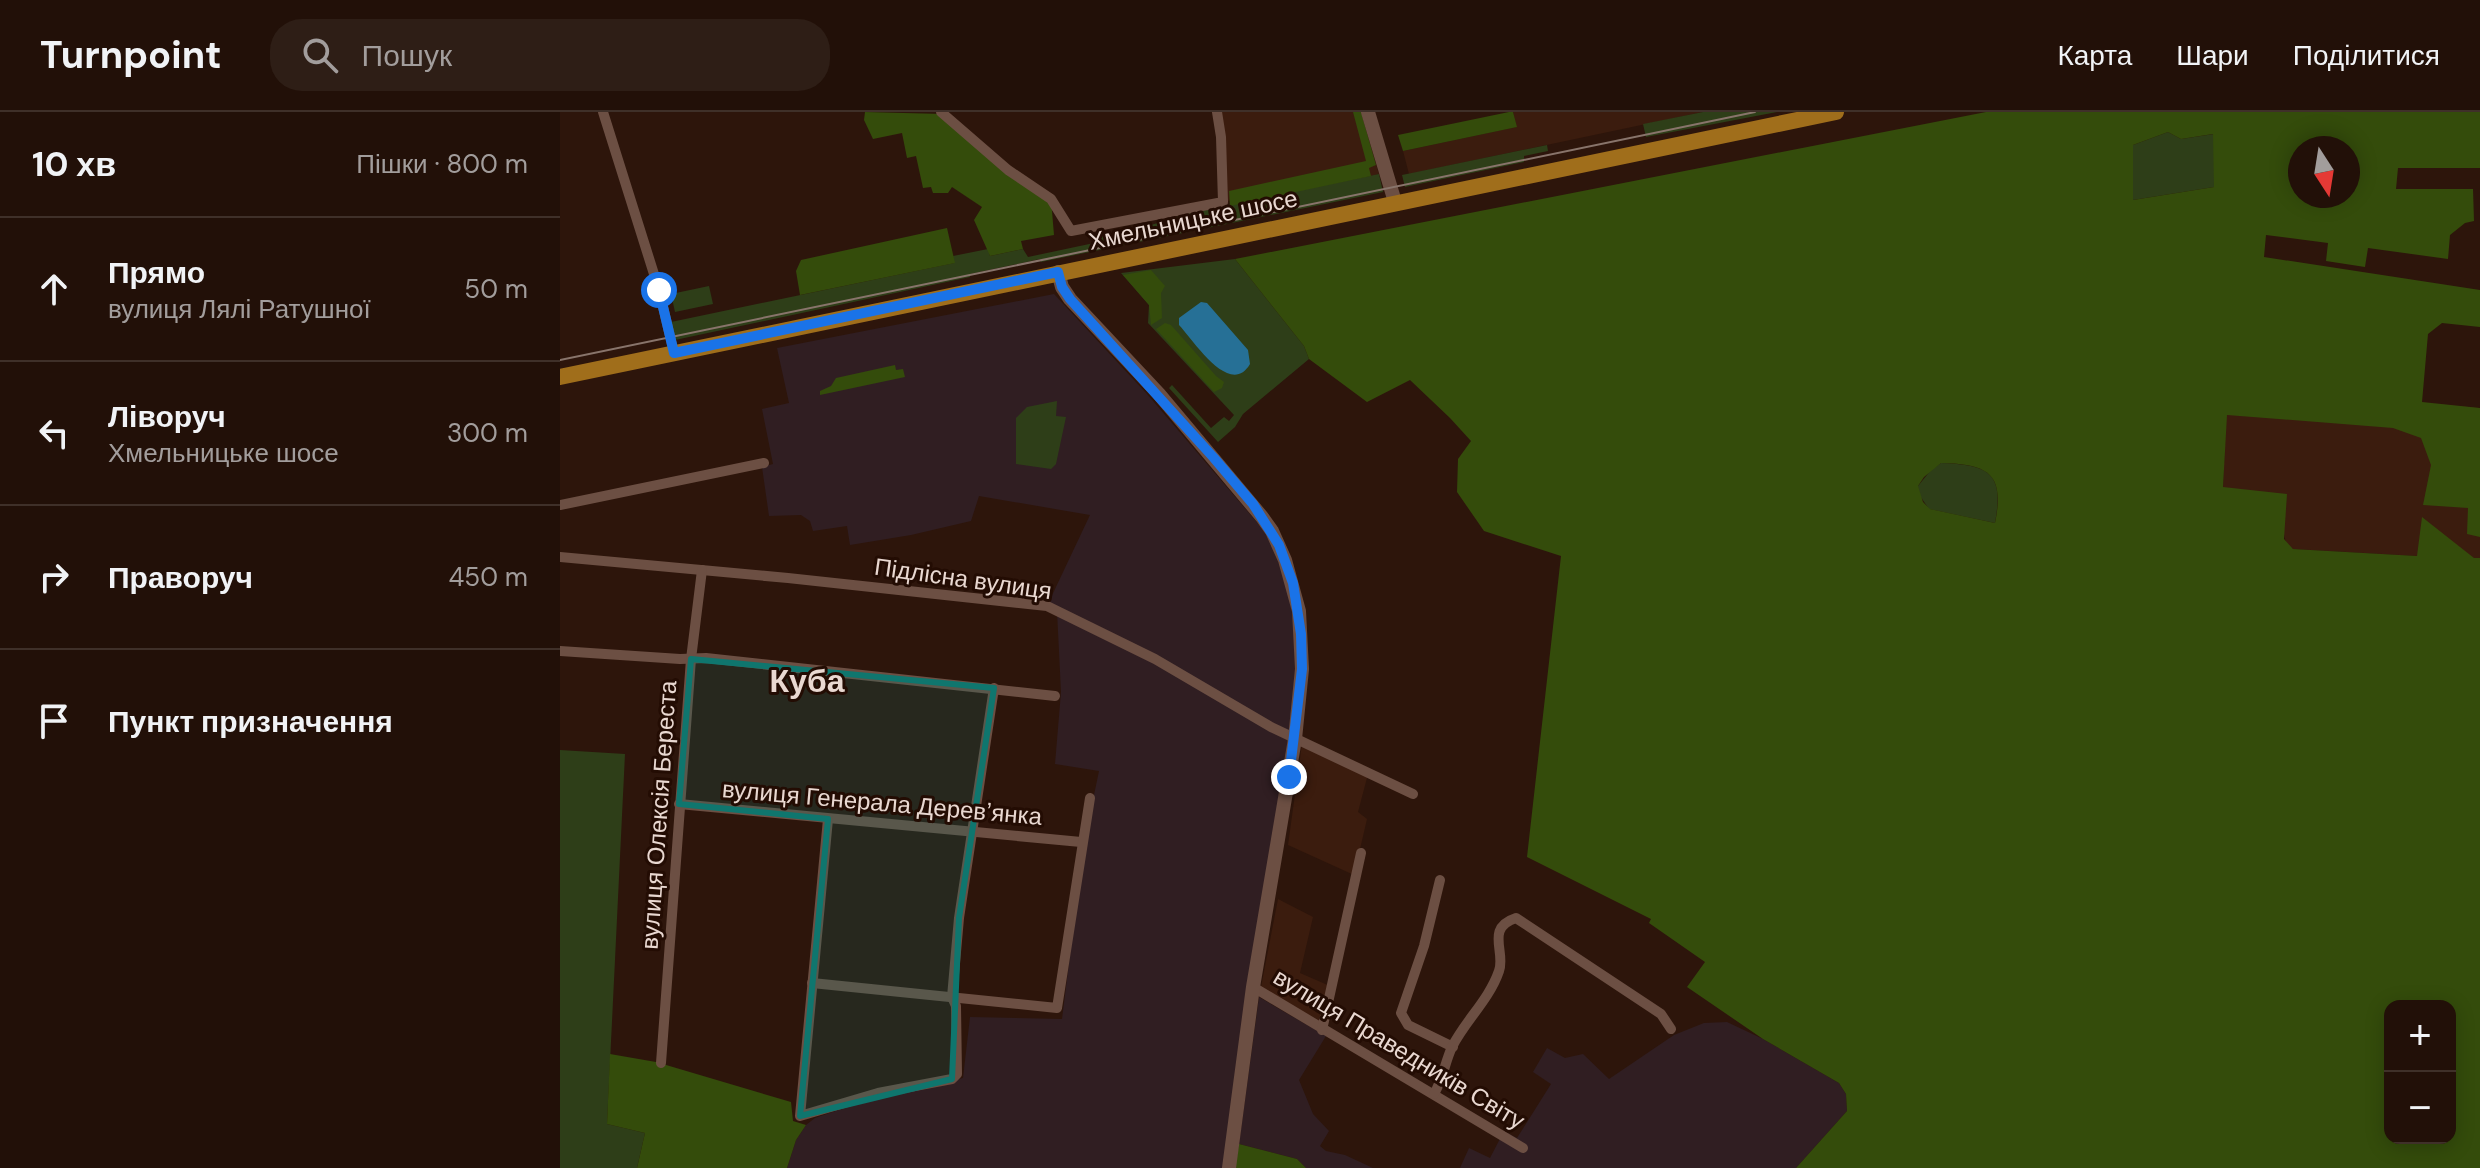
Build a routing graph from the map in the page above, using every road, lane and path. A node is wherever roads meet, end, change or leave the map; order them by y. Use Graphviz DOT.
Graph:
graph roads {
  1 [pos="603,112"];
  2 [pos="941,112"];
  3 [pos="1217,112"];
  4 [pos="1368,112"];
  5 [pos="1836,112"];
  6 [pos="1395,202"];
  7 [pos="1058,272"];
  8 [pos="674,353"];
  9 [pos="560,377"];
  10 [pos="764,463"];
  11 [pos="560,505"];
  12 [pos="560,557"];
  13 [pos="702,570"];
  14 [pos="560,651"];
  15 [pos="691,659"];
  16 [pos="994,688"];
  17 [pos="1055,696"];
  18 [pos="1295,739"];
  19 [pos="1413,794"];
  20 [pos="1090,798"];
  21 [pos="679,804"];
  22 [pos="828,819"];
  23 [pos="972,832"];
  24 [pos="1081,842"];
  25 [pos="1361,853"];
  26 [pos="1440,880"];
  27 [pos="812,983"];
  28 [pos="1253,987"];
  29 [pos="952,997"];
  30 [pos="1671,1029"];
  31 [pos="1322,1030"];
  32 [pos="1453,1047"];
  33 [pos="661,1063"];
  34 [pos="1434,1094"];
  35 [pos="1523,1148"];
  36 [pos="1229,1168"];
  1 -- 8 [label="street"];
  2 -- 3 [label="street"];
  4 -- 6 [label="main road"];
  5 -- 6 [label="main road, Хмельницьке шосе"];
  6 -- 7 [label="main road, Хмельницьке шосе"];
  7 -- 8 [label="main road, Хмельницьке шосе"];
  7 -- 18 [label="main road, вулиця Праведників Світу"];
  8 -- 9 [label="main road, Хмельницьке шосе"];
  10 -- 11 [label="street"];
  12 -- 13 [label="street, Підлісна вулиця"];
  13 -- 15 [label="street, вулиця Олексія Береста"];
  13 -- 18 [label="street, Підлісна вулиця"];
  14 -- 15 [label="street"];
  15 -- 16 [label="street"];
  15 -- 21 [label="street, вулиця Олексія Береста"];
  16 -- 17 [label="street"];
  16 -- 23 [label="street"];
  18 -- 19 [label="street, Підлісна вулиця"];
  18 -- 28 [label="main road, вулиця Праведників Світу"];
  20 -- 24 [label="street"];
  21 -- 22 [label="street, вулиця Генерала Деревʼянка"];
  21 -- 33 [label="street, вулиця Олексія Береста"];
  22 -- 23 [label="street, вулиця Генерала Деревʼянка"];
  22 -- 27 [label="street"];
  23 -- 24 [label="street, вулиця Генерала Деревʼянка"];
  23 -- 29 [label="street"];
  24 -- 29 [label="street"];
  25 -- 31 [label="street"];
  26 -- 32 [label="street"];
  27 -- 29 [label="street"];
  27 -- 29 [label="street"];
  28 -- 31 [label="street, вулиця Праведників Світу"];
  28 -- 36 [label="main road, вулиця Праведників Світу"];
  30 -- 32 [label="street"];
  31 -- 34 [label="street, вулиця Праведників Світу"];
  32 -- 34 [label="street"];
  34 -- 35 [label="street, вулиця Праведників Світу"];
}
